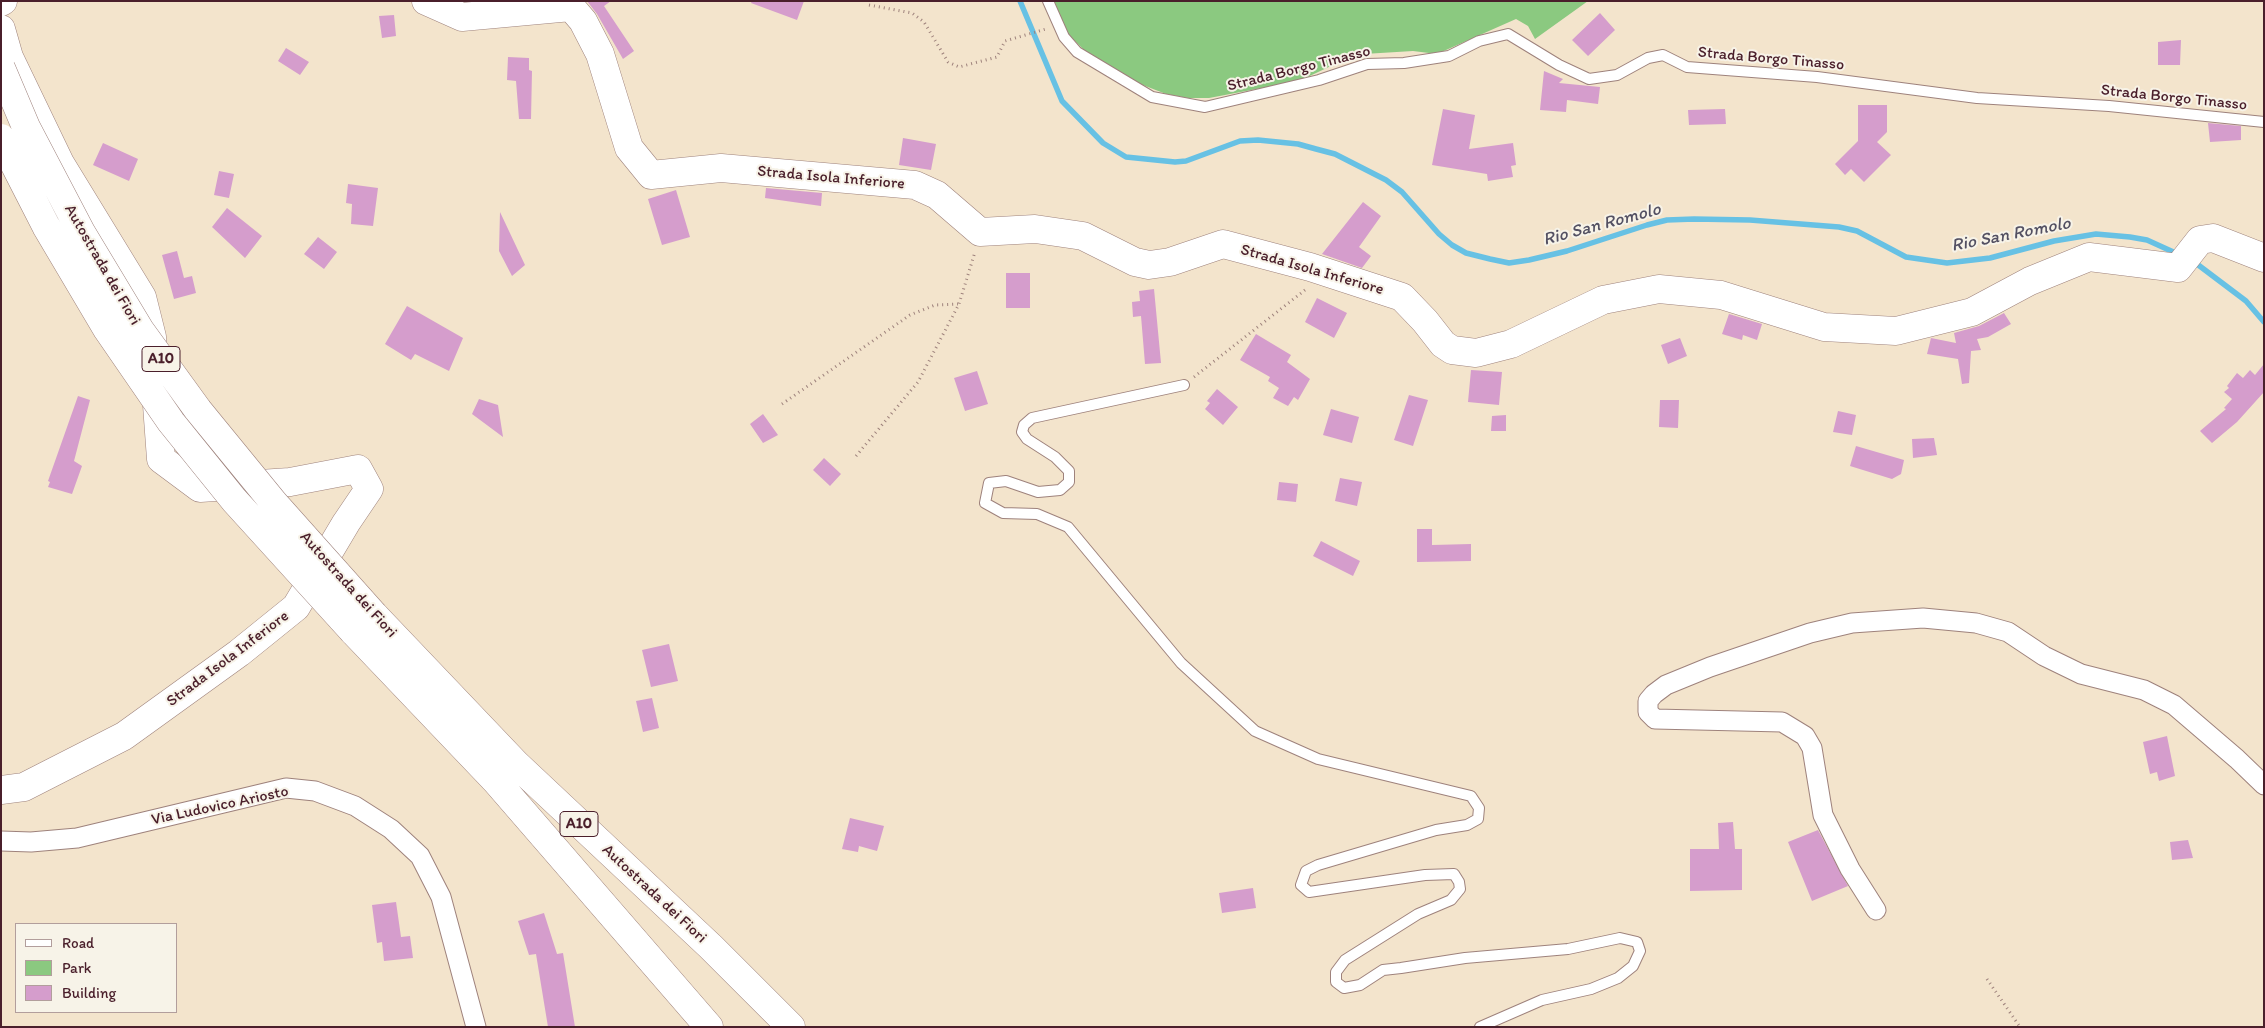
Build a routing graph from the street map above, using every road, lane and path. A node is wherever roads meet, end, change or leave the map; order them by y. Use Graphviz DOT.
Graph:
graph roads {
  1 [pos="426,1"];
  2 [pos="1048,1"];
  3 [pos="869,5"];
  4 [pos="1,29"];
  5 [pos="1046,29"];
  6 [pos="1,68"];
  7 [pos="2264,122"];
  8 [pos="1,138"];
  9 [pos="980,232"];
  10 [pos="2264,258"];
  11 [pos="1327,272"];
  12 [pos="959,304"];
  13 [pos="1184,385"];
  14 [pos="782,404"];
  15 [pos="856,456"];
  16 [pos="363,623"];
  17 [pos="2264,785"];
  18 [pos="1,790"];
  19 [pos="1,842"];
  20 [pos="1876,910"];
  21 [pos="1987,979"];
  22 [pos="476,1027"];
  23 [pos="709,1027"];
  24 [pos="791,1027"];
  25 [pos="1480,1027"];
  26 [pos="2020,1027"];
  1 -- 9 [label="main road, Strada Isola Inferiore"];
  2 -- 7 [label="lane, Strada Borgo Tinasso"];
  3 -- 5 [label="path"];
  4 -- 18 [label="main road, Strada Isola Inferiore"];
  6 -- 16 [label="main road, Autostrada dei Fiori / A10, bridge"];
  8 -- 16 [label="main road, Autostrada dei Fiori / A10, bridge"];
  9 -- 11 [label="main road, Strada Isola Inferiore"];
  9 -- 12 [label="path"];
  10 -- 11 [label="main road, Strada Isola Inferiore"];
  11 -- 13 [label="path"];
  12 -- 14 [label="path"];
  12 -- 15 [label="path"];
  13 -- 25 [label="lane"];
  16 -- 23 [label="main road, Autostrada dei Fiori / A10"];
  16 -- 24 [label="main road, Autostrada dei Fiori / A10"];
  17 -- 20 [label="street"];
  19 -- 22 [label="street, Via Ludovico Ariosto"];
  21 -- 26 [label="path"];
}
